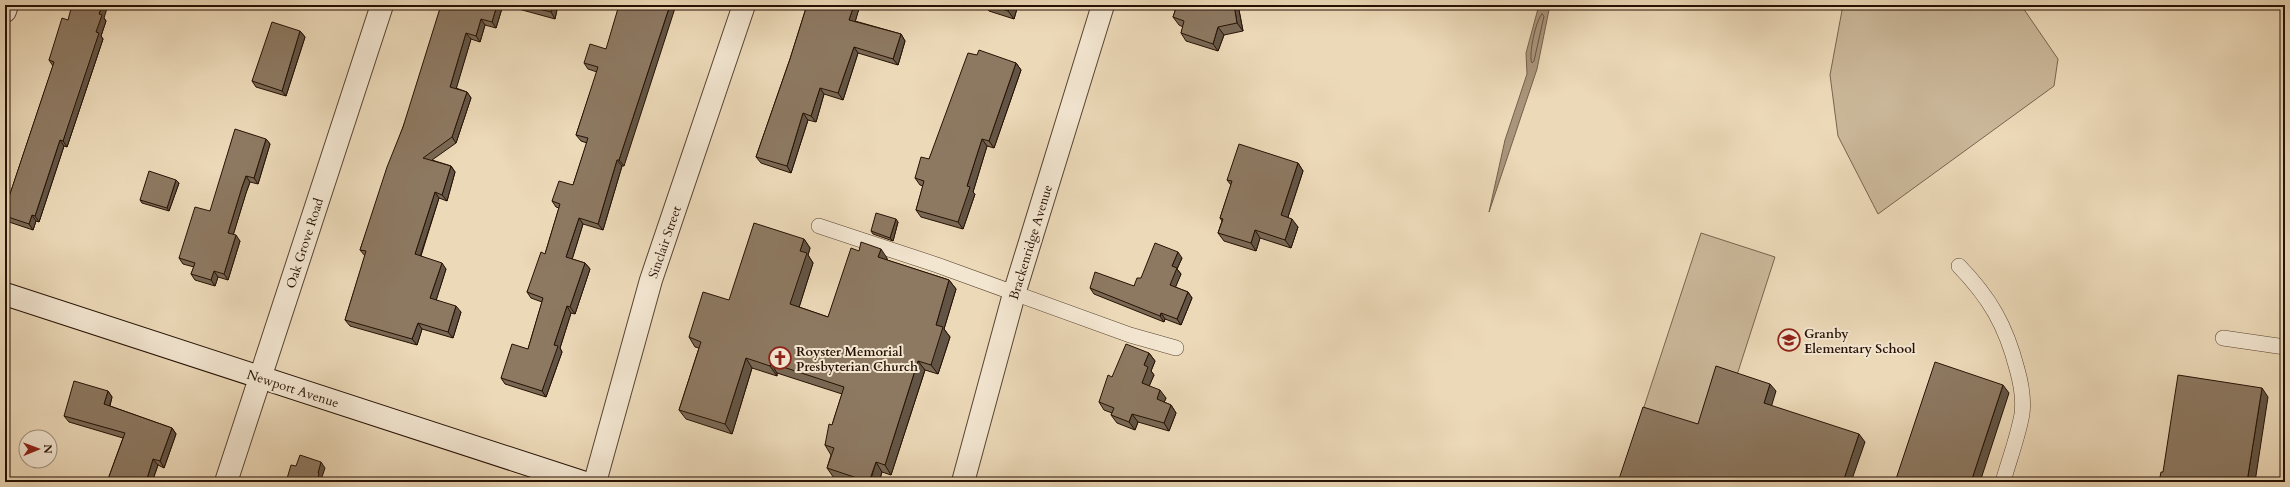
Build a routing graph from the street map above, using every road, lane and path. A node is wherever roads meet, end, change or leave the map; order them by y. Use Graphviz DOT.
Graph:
graph roads {
  1 [pos="7,5"];
  2 [pos="382,5"];
  3 [pos="744,5"];
  4 [pos="1103,5"];
  5 [pos="5,11"];
  6 [pos="820,226"];
  7 [pos="1960,266"];
  8 [pos="5,294"];
  9 [pos="1014,294"];
  10 [pos="2223,338"];
  11 [pos="2285,347"];
  12 [pos="1176,348"];
  13 [pos="260,378"];
  14 [pos="226,482"];
  15 [pos="582,482"];
  16 [pos="595,482"];
  17 [pos="963,482"];
  18 [pos="2004,482"];
  1 -- 5 [label="street"];
  2 -- 13 [label="street, Oak Grove Road"];
  3 -- 16 [label="street, Sinclair Street"];
  4 -- 9 [label="street, Brackenridge Avenue"];
  6 -- 9 [label="lane"];
  7 -- 18 [label="lane"];
  8 -- 13 [label="street, Newport Avenue"];
  9 -- 12 [label="lane"];
  9 -- 17 [label="street, Brackenridge Avenue"];
  10 -- 11 [label="lane"];
  13 -- 14 [label="street, Oak Grove Road"];
  13 -- 15 [label="street, Newport Avenue"];
}
